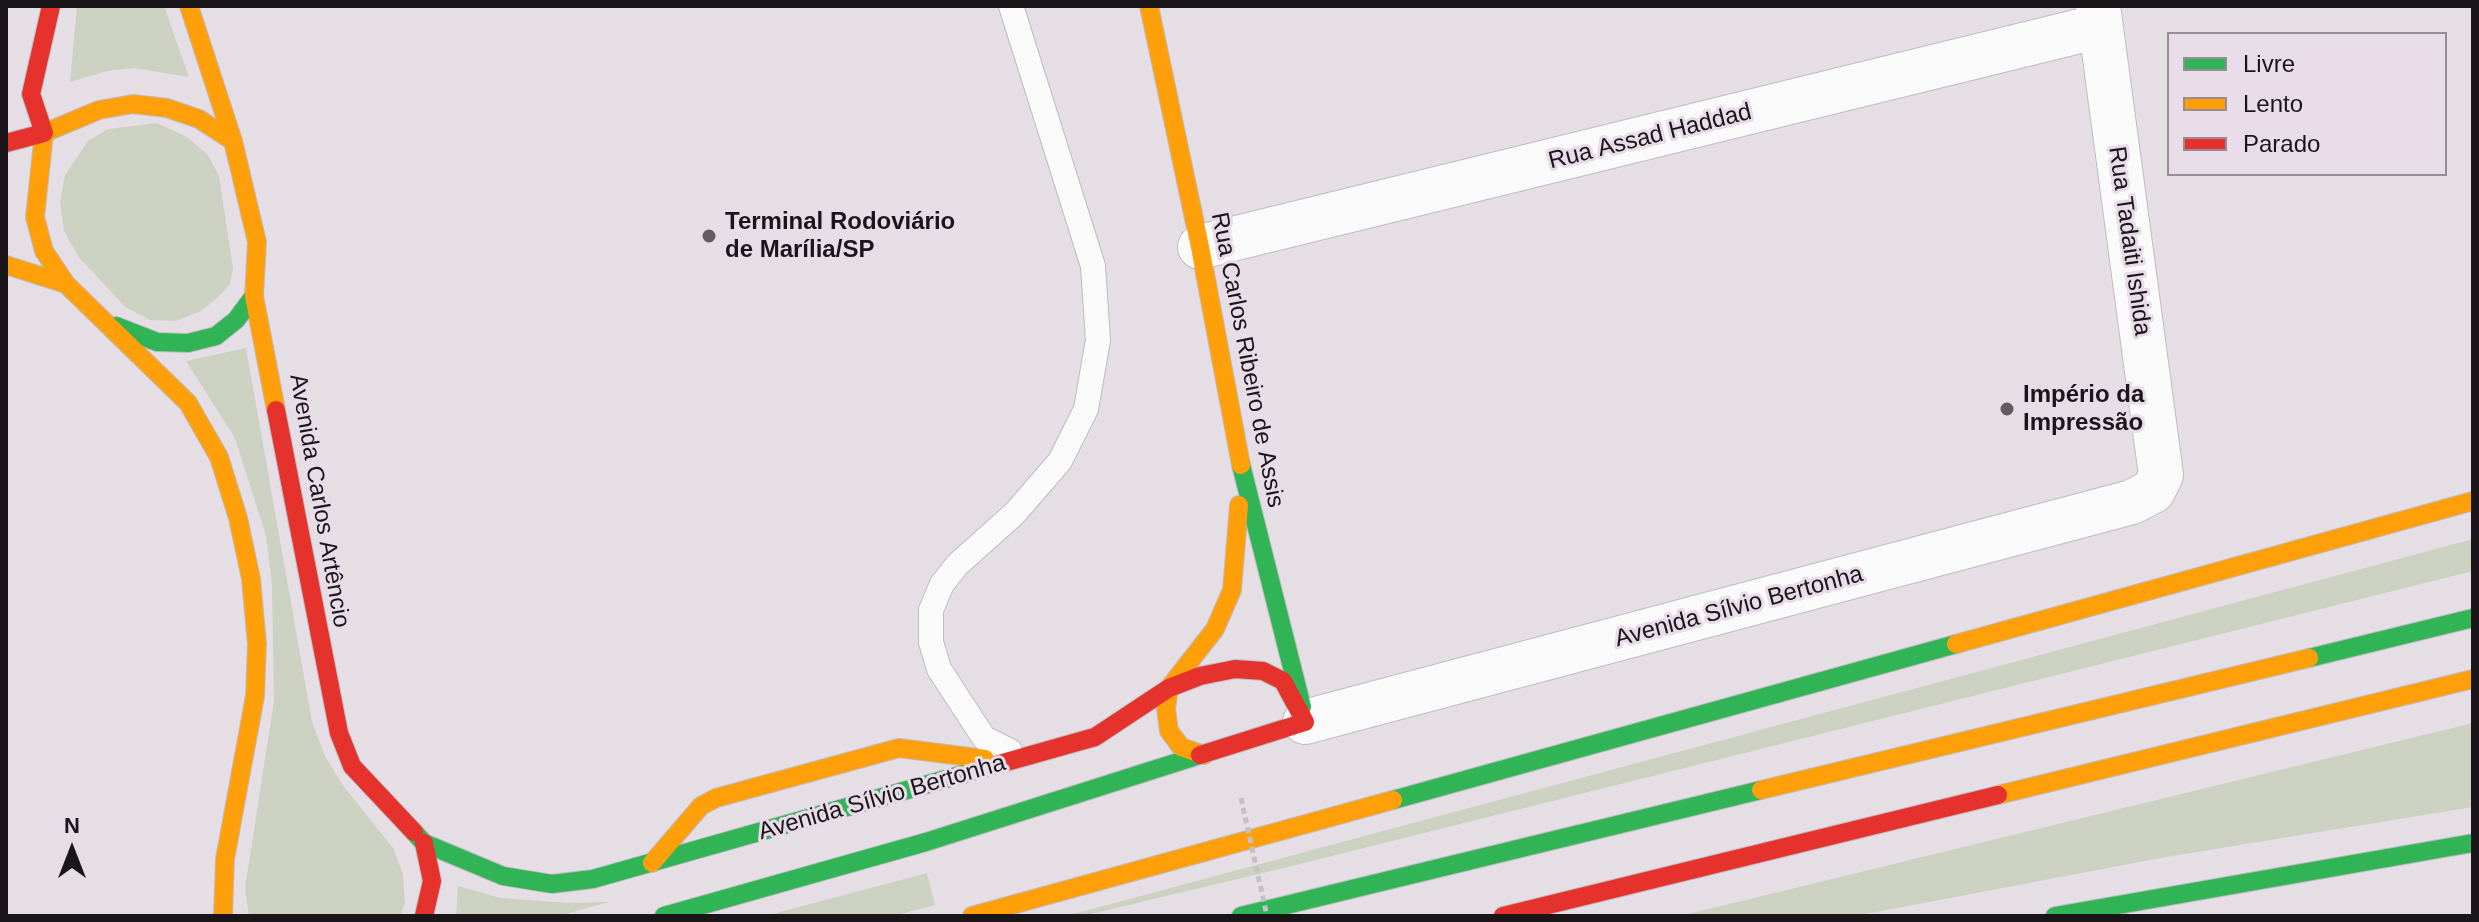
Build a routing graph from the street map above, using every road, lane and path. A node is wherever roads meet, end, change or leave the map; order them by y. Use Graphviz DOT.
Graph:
graph roads {
  1 [pos="51,6"];
  2 [pos="189,6"];
  3 [pos="1011,6"];
  4 [pos="1149,6"];
  5 [pos="2099,16"];
  6 [pos="44,133"];
  7 [pos="233,141"];
  8 [pos="6,143"];
  9 [pos="1200,247"];
  10 [pos="6,265"];
  11 [pos="66,284"];
  12 [pos="254,296"];
  13 [pos="110,324"];
  14 [pos="1241,467"];
  15 [pos="2161,475"];
  16 [pos="2473,501"];
  17 [pos="2473,618"];
  18 [pos="2473,679"];
  19 [pos="1169,688"];
  20 [pos="1305,722"];
  21 [pos="1204,755"];
  22 [pos="1023,758"];
  23 [pos="1241,798"];
  24 [pos="424,843"];
  25 [pos="2473,843"];
  26 [pos="652,863"];
  27 [pos="220,914"];
  28 [pos="424,916"];
  29 [pos="664,916"];
  30 [pos="972,916"];
  31 [pos="1241,916"];
  32 [pos="1267,916"];
  33 [pos="1503,916"];
  34 [pos="2055,916"];
  1 -- 6 [label="main road"];
  2 -- 7 [label="main road, Avenida Carlos Artêncio"];
  3 -- 22 [label="lane"];
  4 -- 9 [label="main road, Rua Carlos Ribeiro de Assis"];
  5 -- 9 [label="street, Rua Assad Haddad"];
  5 -- 15 [label="street, Rua Tadaiti Ishida"];
  6 -- 7 [label="main road"];
  6 -- 8 [label="main road"];
  6 -- 11 [label="main road"];
  7 -- 12 [label="main road, Avenida Carlos Artêncio"];
  9 -- 14 [label="main road, Rua Carlos Ribeiro de Assis"];
  10 -- 11 [label="main road"];
  11 -- 13 [label="main road"];
  12 -- 13 [label="main road"];
  12 -- 24 [label="main road, Avenida Carlos Artêncio"];
  13 -- 27 [label="main road"];
  14 -- 19 [label="main road"];
  14 -- 20 [label="main road, Rua Carlos Ribeiro de Assis"];
  15 -- 20 [label="street, Avenida Sílvio Bertonha"];
  16 -- 30 [label="main road"];
  17 -- 31 [label="main road"];
  18 -- 33 [label="main road"];
  19 -- 20 [label="main road, Avenida Sílvio Bertonha"];
  19 -- 21 [label="main road"];
  19 -- 22 [label="main road, Avenida Sílvio Bertonha"];
  20 -- 21 [label="main road, Avenida Sílvio Bertonha"];
  21 -- 29 [label="main road, Avenida Sílvio Bertonha"];
  22 -- 26 [label="main road, Avenida Sílvio Bertonha"];
  22 -- 26 [label="main road"];
  23 -- 32 [label="path, bridge"];
  24 -- 26 [label="main road, Avenida Sílvio Bertonha"];
  24 -- 28 [label="main road"];
  25 -- 34 [label="main road"];
}
